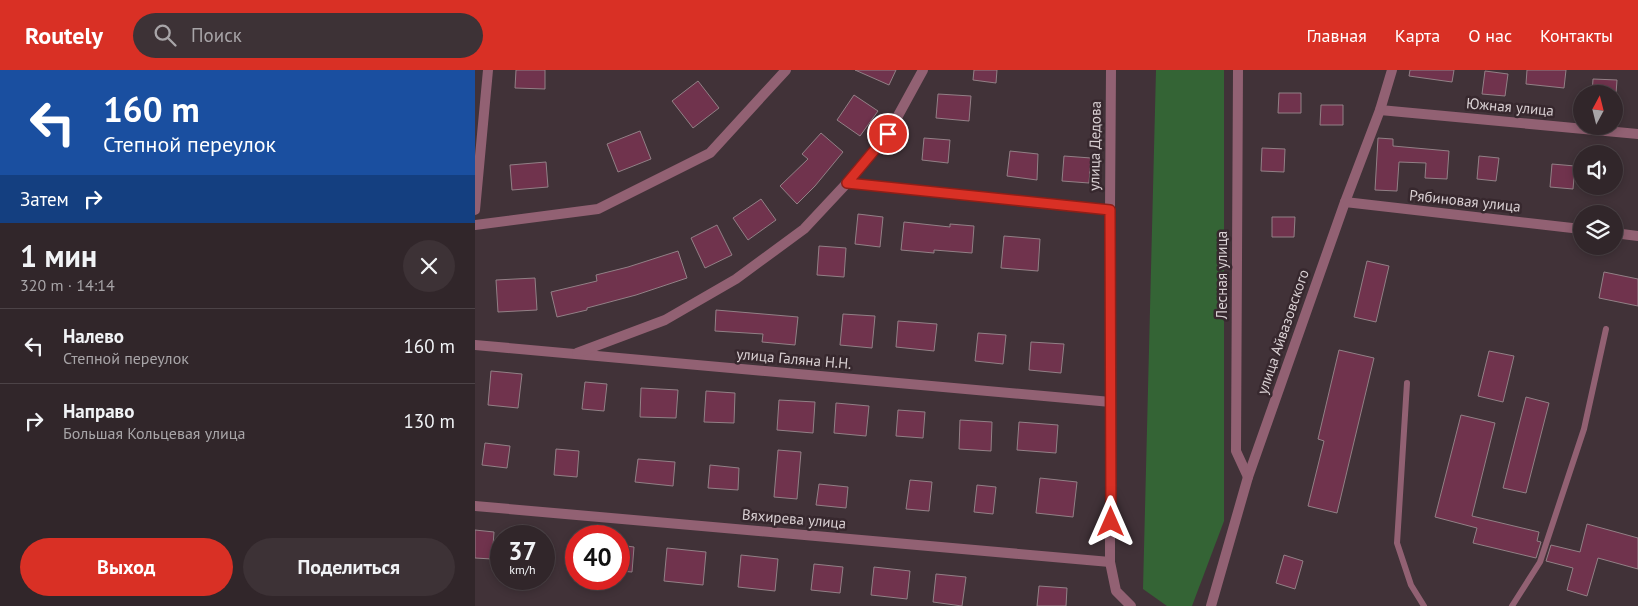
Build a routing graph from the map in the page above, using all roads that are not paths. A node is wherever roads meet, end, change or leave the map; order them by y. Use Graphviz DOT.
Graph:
graph roads {
  1 [pos="488,70"];
  2 [pos="786,70"];
  3 [pos="923,70"];
  4 [pos="1111,70"];
  5 [pos="1238,70"];
  6 [pos="1393,70"];
  7 [pos="1380,110"];
  8 [pos="479,117"];
  9 [pos="1638,134"];
  10 [pos="847,183"];
  11 [pos="1345,202"];
  12 [pos="475,210"];
  13 [pos="1110,210"];
  14 [pos="475,225"];
  15 [pos="1573,228"];
  16 [pos="1623,234"];
  17 [pos="1638,236"];
  18 [pos="1606,328"];
  19 [pos="475,345"];
  20 [pos="574,354"];
  21 [pos="1407,383"];
  22 [pos="1111,402"];
  23 [pos="1248,477"];
  24 [pos="475,506"];
  25 [pos="1110,562"];
  26 [pos="1131,606"];
  27 [pos="1211,606"];
  28 [pos="1424,606"];
  29 [pos="1512,606"];
  1 -- 8 [label="street"];
  2 -- 14 [label="street"];
  3 -- 10 [label="street"];
  4 -- 13 [label="street, улица Дедова"];
  5 -- 23 [label="street, Лесная улица"];
  6 -- 7 [label="street, улица Айвазовского"];
  7 -- 9 [label="street, Южная улица"];
  7 -- 11 [label="street, улица Айвазовского"];
  8 -- 12 [label="street"];
  10 -- 13 [label="street"];
  10 -- 20 [label="street"];
  11 -- 15 [label="street, Рябиновая улица"];
  11 -- 23 [label="street, улица Айвазовского"];
  13 -- 22 [label="street, улица Дедова"];
  16 -- 17 [label="street"];
  18 -- 29 [label="lane"];
  19 -- 20 [label="street, улица Галяна Н.Н."];
  20 -- 22 [label="street, улица Галяна Н.Н."];
  21 -- 28 [label="lane"];
  22 -- 25 [label="street, улица Дедова"];
  23 -- 27 [label="street, улица Айвазовского"];
  24 -- 25 [label="street, Вяхирева улица"];
  25 -- 26 [label="street, улица Дедова"];
}
